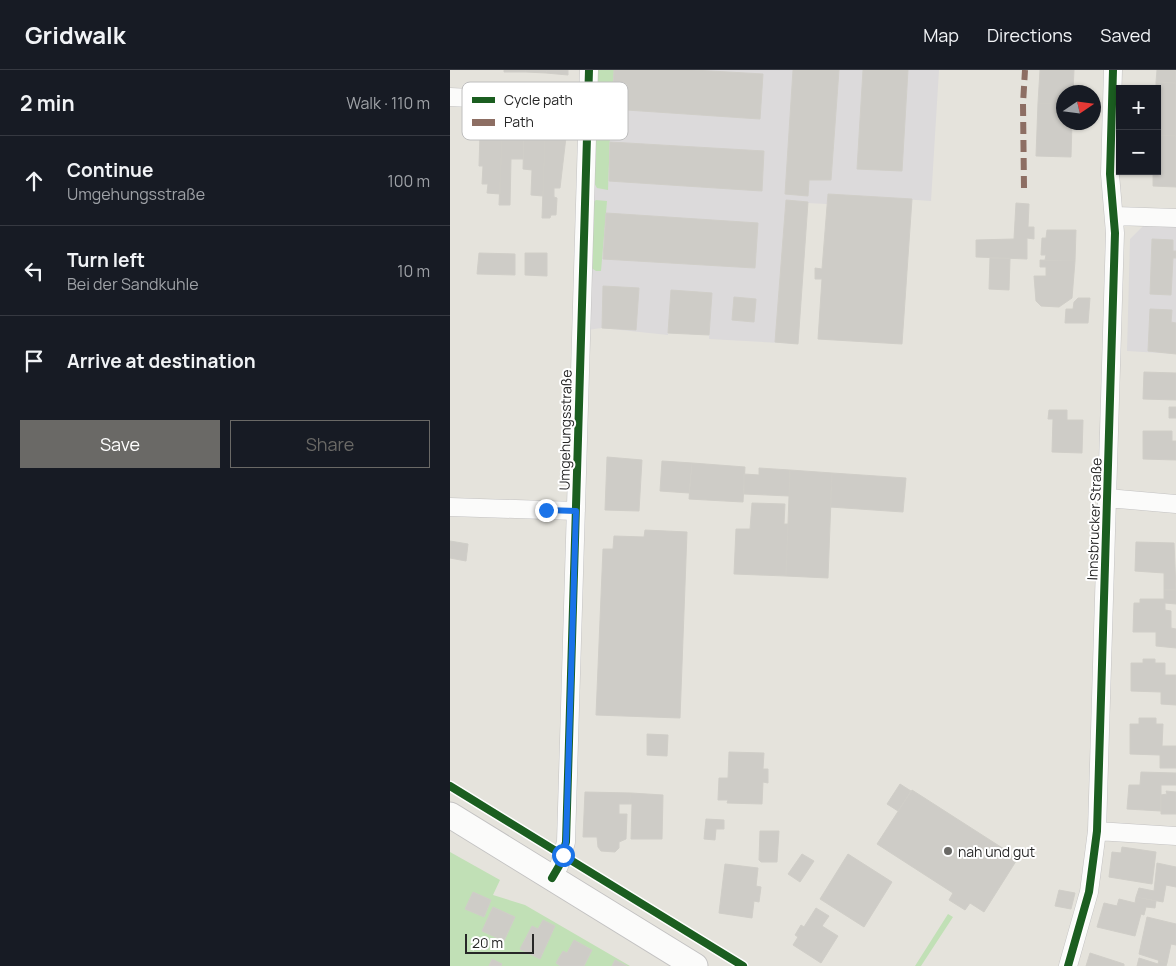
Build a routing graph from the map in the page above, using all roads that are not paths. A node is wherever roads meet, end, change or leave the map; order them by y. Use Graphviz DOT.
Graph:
graph roads {
  1 [pos="1114,70"];
  2 [pos="588,140"];
  3 [pos="1115,216"];
  4 [pos="1176,218"];
  5 [pos="1107,498"];
  6 [pos="1176,504"];
  7 [pos="450,508"];
  8 [pos="576,511"];
  9 [pos="450,815"];
  10 [pos="1097,831"];
  11 [pos="1176,836"];
  12 [pos="552,878"];
  13 [pos="695,966"];
  14 [pos="1068,966"];
  1 -- 3 [label="street, Innsbrucker Straße"];
  2 -- 8 [label="street, Umgehungsstraße"];
  3 -- 4 [label="street"];
  3 -- 5 [label="street, Innsbrucker Straße"];
  5 -- 6 [label="street"];
  5 -- 10 [label="street, Innsbrucker Straße"];
  7 -- 8 [label="street"];
  8 -- 12 [label="street, Umgehungsstraße"];
  9 -- 12 [label="main road"];
  10 -- 11 [label="street"];
  10 -- 14 [label="street, Innsbrucker Straße"];
  12 -- 13 [label="main road"];
}
